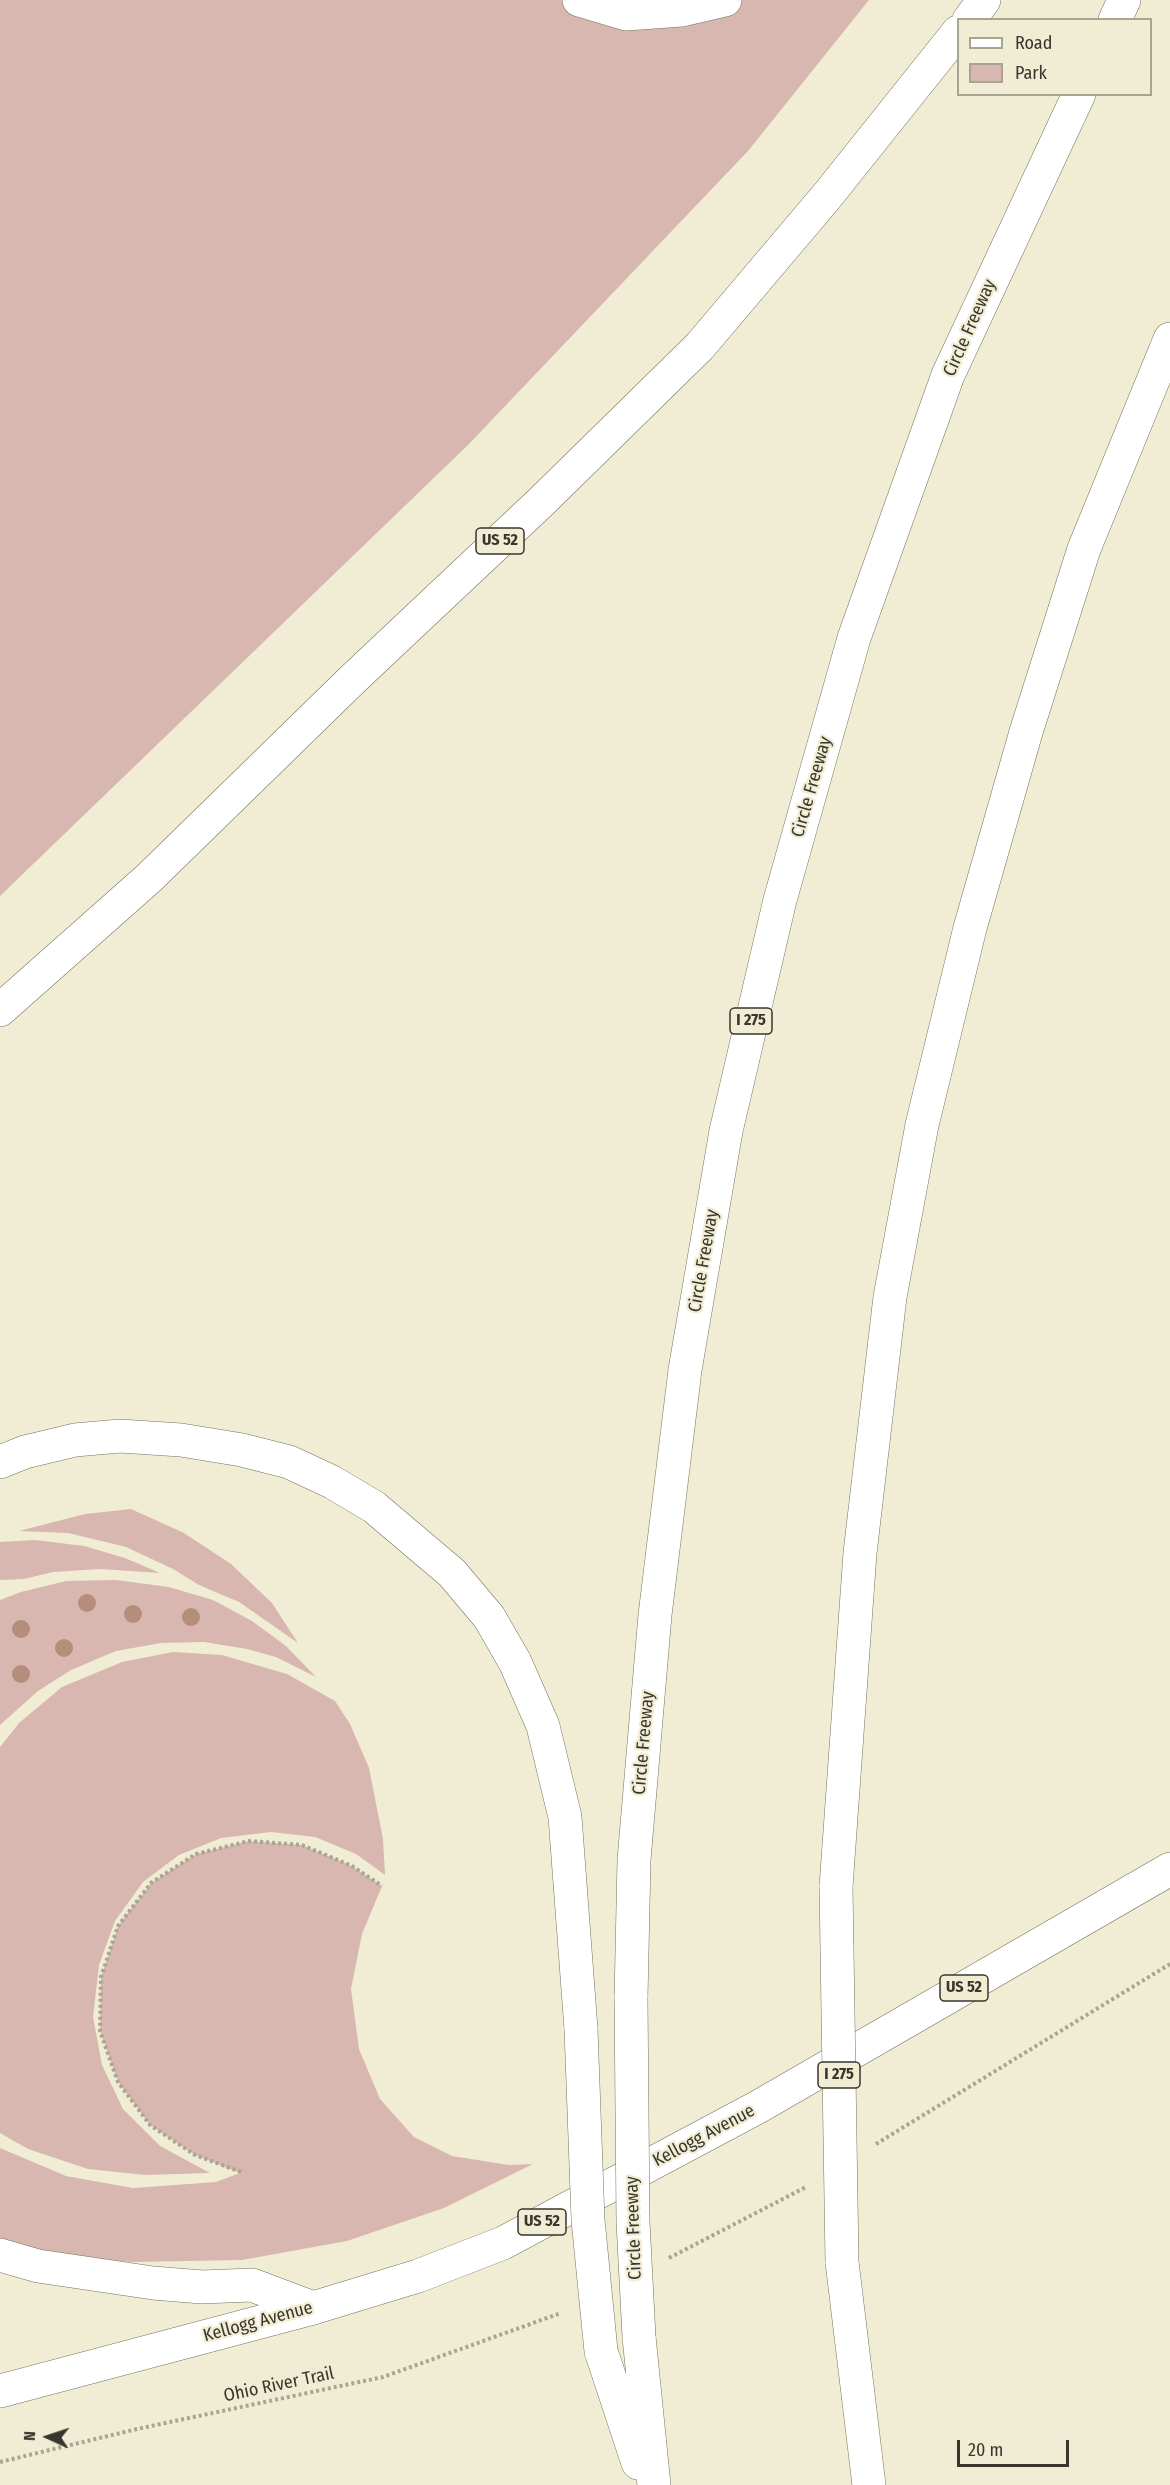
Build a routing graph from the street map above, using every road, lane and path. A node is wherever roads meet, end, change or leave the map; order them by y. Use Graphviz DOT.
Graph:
graph roads {
  1 [pos="579,0"];
  2 [pos="725,0"];
  3 [pos="984,0"];
  4 [pos="1124,0"];
  5 [pos="970,18"];
  6 [pos="1115,18"];
  7 [pos="957,33"];
  8 [pos="1078,96"];
  9 [pos="1170,339"];
  10 [pos="0,1010"];
  11 [pos="0,1462"];
  12 [pos="1170,1869"];
  13 [pos="382,1886"];
  14 [pos="241,2172"];
  15 [pos="0,2255"];
  16 [pos="313,2308"];
  17 [pos="558,2314"];
  18 [pos="0,2391"];
  19 [pos="0,2462"];
  20 [pos="645,2485"];
  21 [pos="654,2485"];
  22 [pos="868,2485"];
  1 -- 2 [label="main road"];
  3 -- 5 [label="main road"];
  4 -- 6 [label="main road"];
  7 -- 10 [label="main road, US 52"];
  8 -- 21 [label="main road, Circle Freeway / I 275, bridge"];
  9 -- 22 [label="main road, I 275, bridge"];
  11 -- 20 [label="main road, bridge"];
  12 -- 16 [label="main road, Kellogg Avenue / US 52"];
  13 -- 14 [label="path"];
  15 -- 16 [label="main road"];
  16 -- 18 [label="main road, Kellogg Avenue / US 52"];
  17 -- 19 [label="path, Ohio River Trail"];
}
